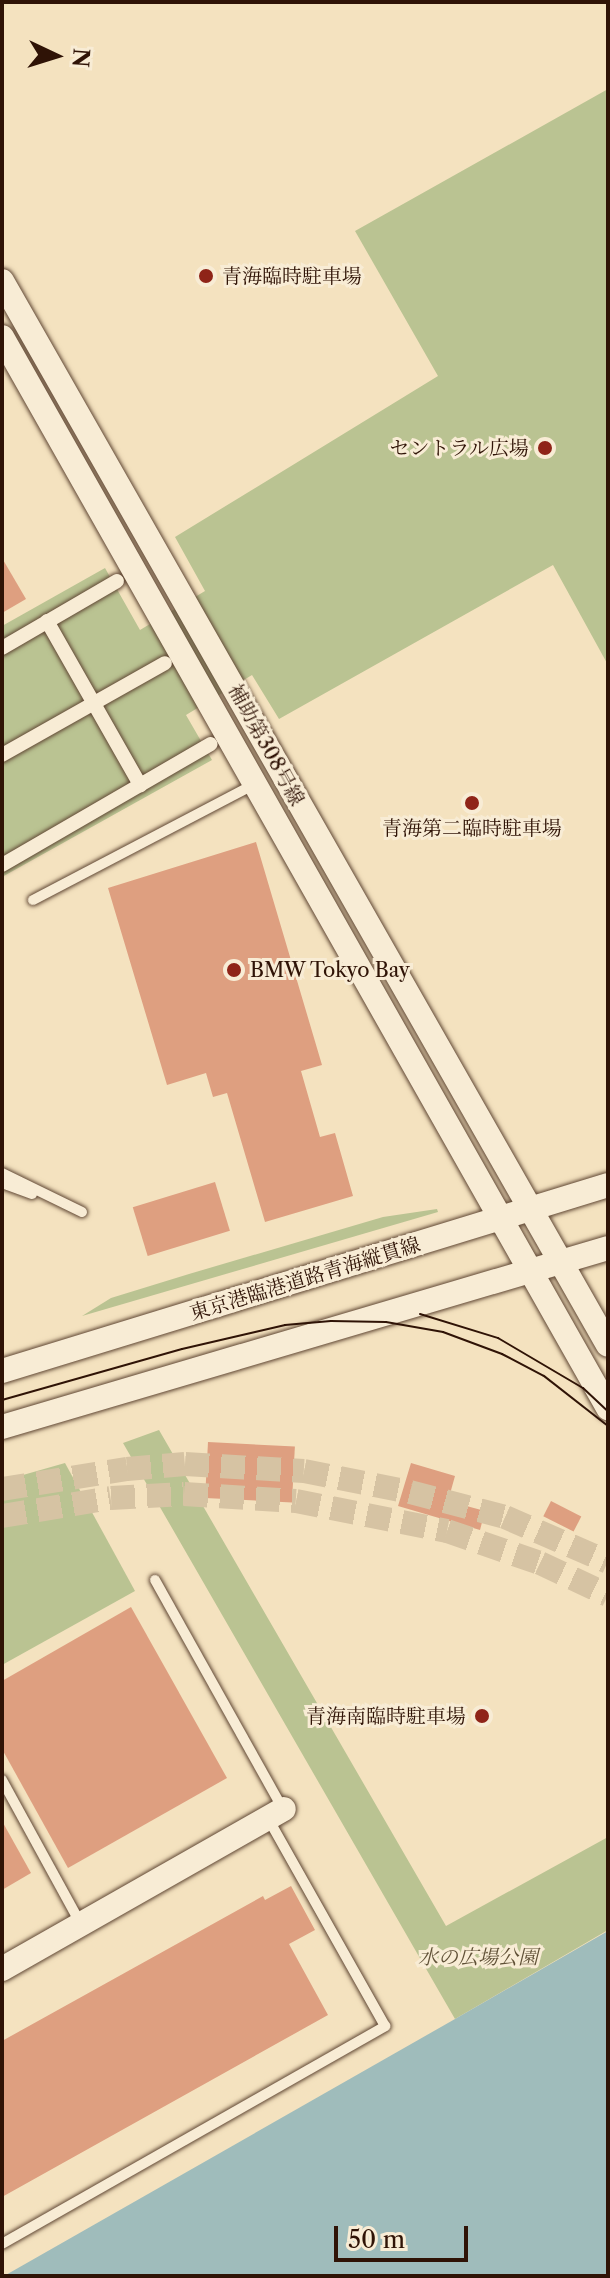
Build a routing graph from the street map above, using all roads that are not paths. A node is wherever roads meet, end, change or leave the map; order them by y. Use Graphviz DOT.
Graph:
graph roads {
  1 [pos="2,281"];
  2 [pos="2,337"];
  3 [pos="117,581"];
  4 [pos="47,621"];
  5 [pos="2,648"];
  6 [pos="165,663"];
  7 [pos="94,703"];
  8 [pos="211,744"];
  9 [pos="2,755"];
  10 [pos="255,784"];
  11 [pos="140,785"];
  12 [pos="2,865"];
  13 [pos="33,900"];
  14 [pos="2,1173"];
  15 [pos="2,1183"];
  16 [pos="608,1185"];
  17 [pos="528,1210"];
  18 [pos="502,1218"];
  19 [pos="608,1248"];
  20 [pos="559,1262"];
  21 [pos="532,1270"];
  22 [pos="608,1345"];
  23 [pos="4,1367"];
  24 [pos="608,1408"];
  25 [pos="2,1427"];
  26 [pos="155,1580"];
  27 [pos="2,1780"];
  28 [pos="276,1814"];
  29 [pos="81,1924"];
  30 [pos="2,1969"];
  31 [pos="2,2244"];
  1 -- 17 [label="street, 補助第308号線"];
  2 -- 10 [label="street, 補助第308号線"];
  3 -- 4 [label="street"];
  4 -- 5 [label="street"];
  4 -- 7 [label="street"];
  6 -- 7 [label="street"];
  7 -- 9 [label="street"];
  7 -- 11 [label="street"];
  8 -- 11 [label="street"];
  10 -- 13 [label="lane"];
  10 -- 18 [label="street, 補助第308号線"];
  11 -- 12 [label="street"];
  14 -- 15 [label="lane"];
  16 -- 17 [label="street, 東京港臨港道路青海縦貫線"];
  17 -- 18 [label="street, 東京港臨港道路青海縦貫線"];
  17 -- 20 [label="street, 補助第308号線"];
  18 -- 21 [label="street, 補助第308号線"];
  18 -- 23 [label="street, 東京港臨港道路青海縦貫線"];
  19 -- 20 [label="street"];
  20 -- 21 [label="street"];
  20 -- 22 [label="street, 補助第308号線"];
  21 -- 24 [label="street, 補助第308号線"];
  21 -- 25 [label="street"];
  26 -- 28 [label="lane"];
  27 -- 29 [label="lane"];
  28 -- 29 [label="street"];
  28 -- 31 [label="lane"];
  29 -- 30 [label="street"];
}
